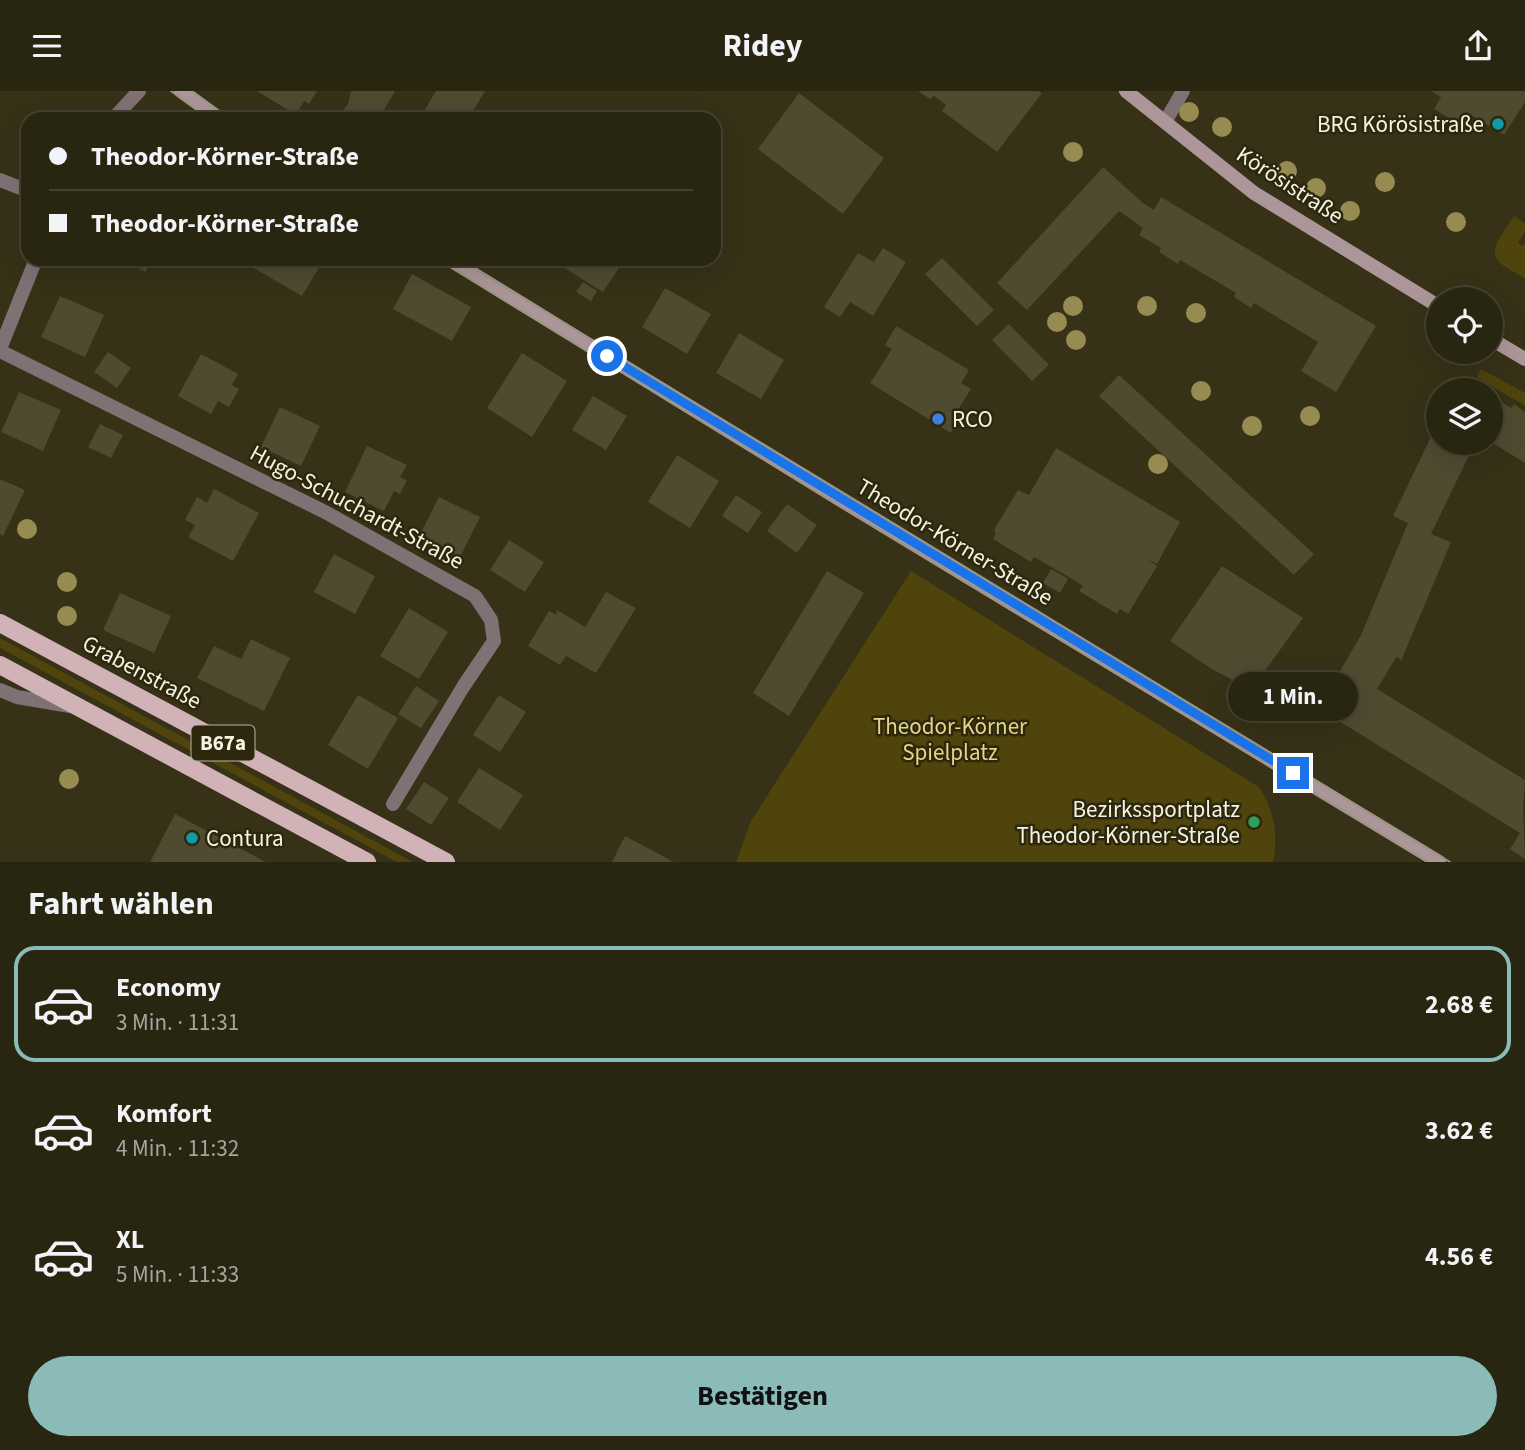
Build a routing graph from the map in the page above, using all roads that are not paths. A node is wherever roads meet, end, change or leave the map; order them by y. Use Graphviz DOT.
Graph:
graph roads {
  1 [pos="139,91"];
  2 [pos="181,91"];
  3 [pos="1126,91"];
  4 [pos="1183,91"];
  5 [pos="120,112"];
  6 [pos="210,112"];
  7 [pos="1165,123"];
  8 [pos="0,180"];
  9 [pos="21,188"];
  10 [pos="33,266"];
  11 [pos="460,266"];
  12 [pos="1426,299"];
  13 [pos="1503,346"];
  14 [pos="0,350"];
  15 [pos="1525,359"];
  16 [pos="0,623"];
  17 [pos="0,665"];
  18 [pos="0,690"];
  19 [pos="83,708"];
  20 [pos="393,804"];
  21 [pos="367,862"];
  22 [pos="446,862"];
  23 [pos="1440,862"];
  1 -- 5 [label="street"];
  2 -- 6 [label="main road"];
  3 -- 7 [label="main road, Körösistraße"];
  4 -- 7 [label="street"];
  7 -- 12 [label="main road, Körösistraße"];
  8 -- 9 [label="street"];
  10 -- 14 [label="street"];
  11 -- 23 [label="main road, Theodor-Körner-Straße"];
  13 -- 15 [label="main road"];
  14 -- 20 [label="street, Hugo-Schuchardt-Straße"];
  16 -- 22 [label="main road, Grabenstraße / B67a"];
  17 -- 19 [label="main road, B67a"];
  18 -- 19 [label="street"];
  19 -- 21 [label="main road, B67a"];
}
